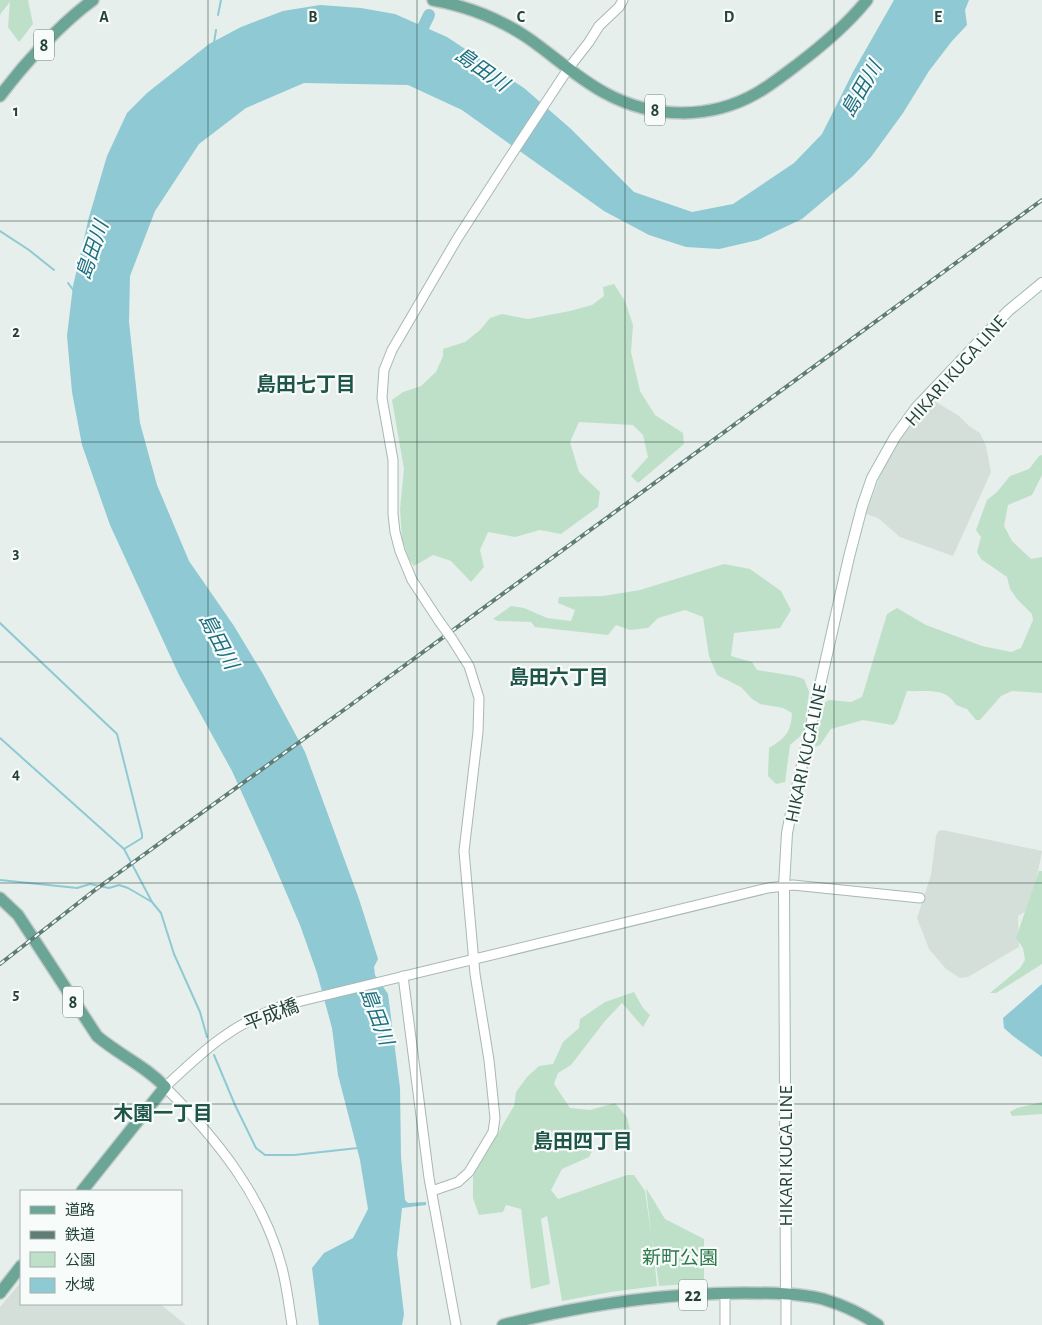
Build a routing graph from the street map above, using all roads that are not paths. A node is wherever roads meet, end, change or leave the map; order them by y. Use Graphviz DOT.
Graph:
graph roads {
  1 [pos="94,0"];
  2 [pos="433,0"];
  3 [pos="623,0"];
  4 [pos="867,0"];
  5 [pos="566,72"];
  6 [pos="0,96"];
  7 [pos="1042,283"];
  8 [pos="784,886"];
  9 [pos="0,898"];
  10 [pos="920,898"];
  11 [pos="474,960"];
  12 [pos="399,977"];
  13 [pos="165,1087"];
  14 [pos="83,1190"];
  15 [pos="432,1191"];
  16 [pos="20,1267"];
  17 [pos="0,1293"];
  18 [pos="725,1293"];
  19 [pos="786,1294"];
  20 [pos="292,1325"];
  21 [pos="456,1325"];
  22 [pos="503,1325"];
  23 [pos="725,1325"];
  24 [pos="786,1325"];
  25 [pos="878,1325"];
  1 -- 6 [label="main road, 8"];
  2 -- 5 [label="main road, 8"];
  3 -- 5 [label="street"];
  4 -- 5 [label="main road, 8"];
  5 -- 11 [label="street, bridge"];
  7 -- 8 [label="main road, HIKARI KUGA LINE"];
  8 -- 10 [label="street, 平成橋"];
  8 -- 11 [label="street, 平成橋"];
  8 -- 19 [label="main road, HIKARI KUGA LINE"];
  9 -- 13 [label="main road, 8"];
  11 -- 12 [label="street, 平成橋"];
  11 -- 15 [label="street"];
  12 -- 13 [label="street, 平成橋"];
  12 -- 15 [label="street"];
  13 -- 14 [label="main road"];
  13 -- 20 [label="street"];
  15 -- 21 [label="street"];
  16 -- 17 [label="main road"];
  18 -- 19 [label="main road, 22"];
  18 -- 22 [label="main road, 22"];
  18 -- 23 [label="street"];
  19 -- 24 [label="street"];
  19 -- 25 [label="main road, 22"];
}
